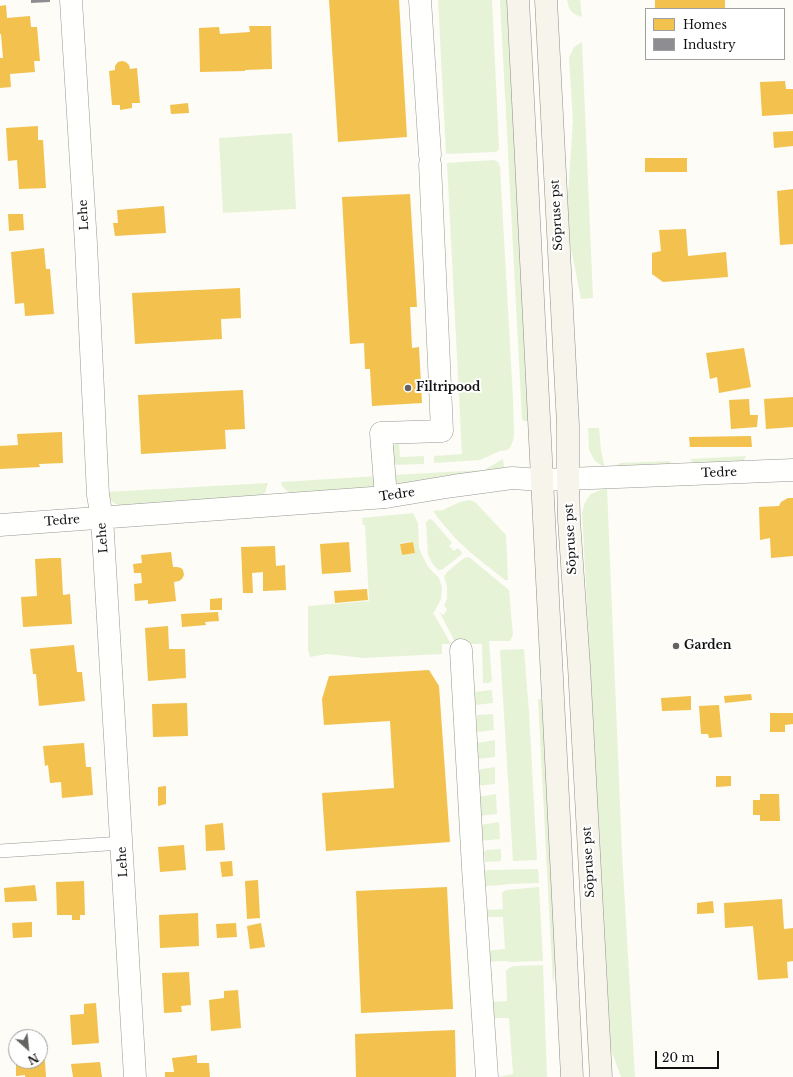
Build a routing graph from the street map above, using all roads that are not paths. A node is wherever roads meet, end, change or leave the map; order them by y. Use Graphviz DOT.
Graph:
graph roads {
  1 [pos="71,0"];
  2 [pos="420,0"];
  3 [pos="518,0"];
  4 [pos="546,0"];
  5 [pos="793,470"];
  6 [pos="542,480"];
  7 [pos="568,480"];
  8 [pos="386,497"];
  9 [pos="102,518"];
  10 [pos="0,525"];
  11 [pos="460,650"];
  12 [pos="122,844"];
  13 [pos="0,851"];
  14 [pos="134,1077"];
  15 [pos="486,1077"];
  16 [pos="572,1077"];
  17 [pos="601,1077"];
  1 -- 9 [label="street, Lehe"];
  2 -- 8 [label="street"];
  3 -- 6 [label="main road"];
  4 -- 7 [label="main road, Sõpruse pst"];
  5 -- 7 [label="street, Tedre"];
  6 -- 7 [label="street, Tedre"];
  6 -- 8 [label="street, Tedre"];
  6 -- 16 [label="main road"];
  7 -- 17 [label="main road, Sõpruse pst"];
  8 -- 9 [label="street, Tedre"];
  9 -- 10 [label="street, Tedre"];
  9 -- 12 [label="street, Lehe"];
  11 -- 15 [label="street"];
  12 -- 13 [label="lane"];
  12 -- 14 [label="street, Lehe"];
}
